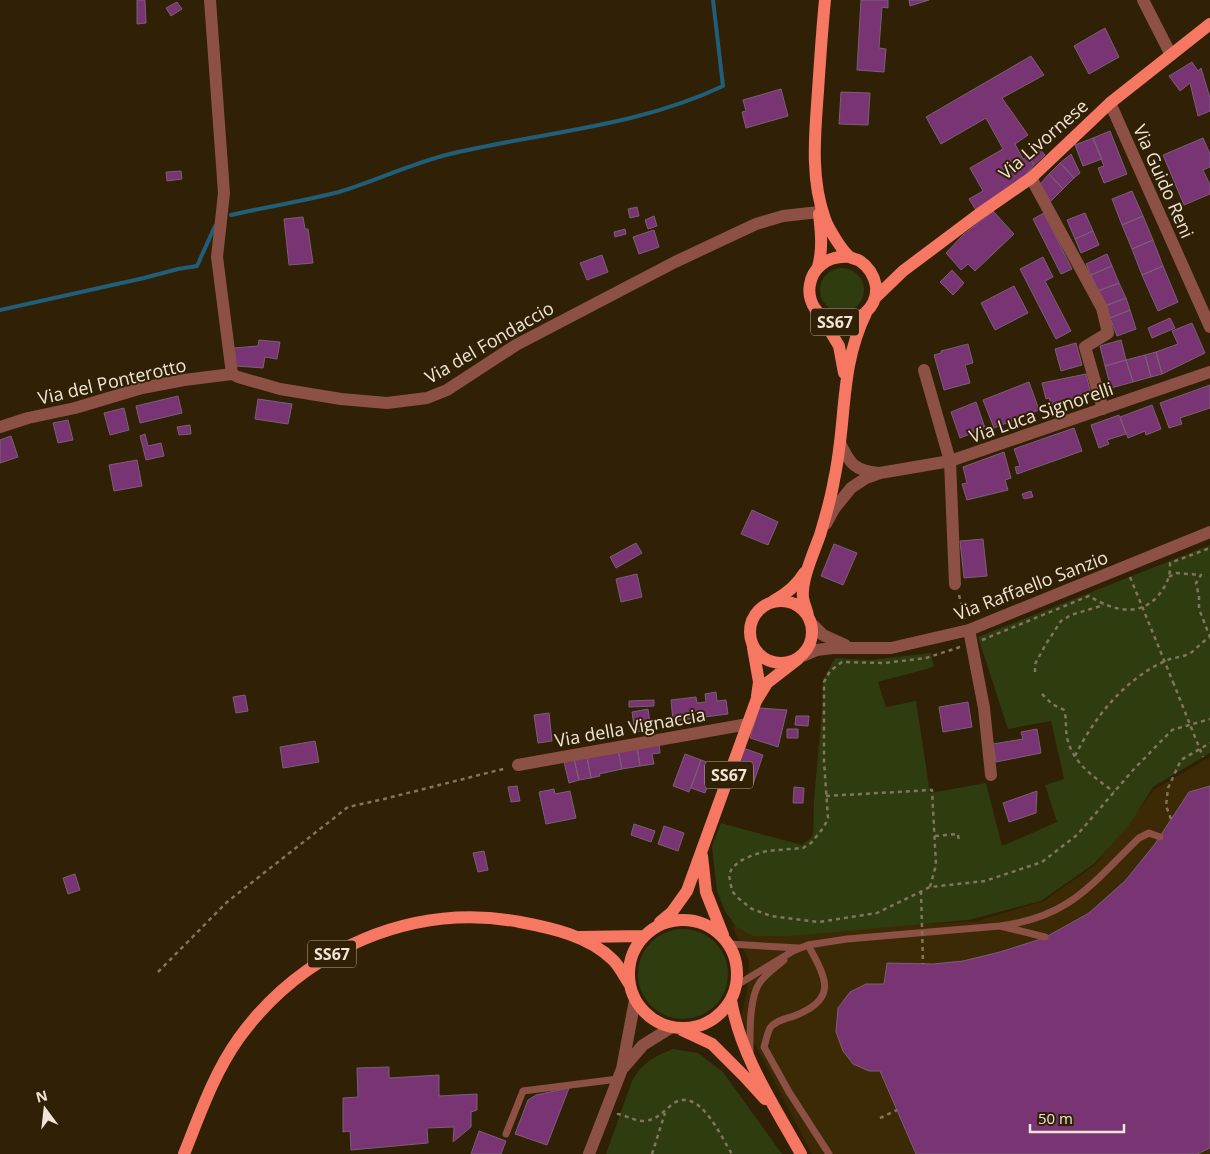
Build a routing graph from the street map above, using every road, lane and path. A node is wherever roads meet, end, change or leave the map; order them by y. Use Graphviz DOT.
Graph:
graph roads {
  1 [pos="210,0"];
  2 [pos="825,0"];
  3 [pos="1143,0"];
  4 [pos="1210,24"];
  5 [pos="1171,55"];
  6 [pos="1110,103"];
  7 [pos="1030,178"];
  8 [pos="820,199"];
  9 [pos="819,212"];
  10 [pos="850,257"];
  11 [pos="818,267"];
  12 [pos="874,298"];
  13 [pos="866,313"];
  14 [pos="820,314"];
  15 [pos="1210,328"];
  16 [pos="924,370"];
  17 [pos="1210,372"];
  18 [pos="232,374"];
  19 [pos="845,386"];
  20 [pos="1103,409"];
  21 [pos="0,427"];
  22 [pos="840,443"];
  23 [pos="950,462"];
  24 [pos="880,473"];
  25 [pos="1210,532"];
  26 [pos="820,535"];
  27 [pos="1210,548"];
  28 [pos="809,565"];
  29 [pos="1130,577"];
  30 [pos="1169,577"];
  31 [pos="955,584"];
  32 [pos="770,602"];
  33 [pos="1106,605"];
  34 [pos="1142,608"];
  35 [pos="809,619"];
  36 [pos="969,630"];
  37 [pos="1210,637"];
  38 [pos="972,643"];
  39 [pos="753,648"];
  40 [pos="860,648"];
  41 [pos="799,658"];
  42 [pos="1164,661"];
  43 [pos="1035,672"];
  44 [pos="1042,694"];
  45 [pos="756,702"];
  46 [pos="1210,719"];
  47 [pos="748,724"];
  48 [pos="1210,743"];
  49 [pos="1074,756"];
  50 [pos="1203,757"];
  51 [pos="518,765"];
  52 [pos="991,775"];
  53 [pos="1114,792"];
  54 [pos="826,796"];
  55 [pos="1171,819"];
  56 [pos="934,836"];
  57 [pos="1160,837"];
  58 [pos="959,842"];
  59 [pos="702,850"];
  60 [pos="930,887"];
  61 [pos="921,891"];
  62 [pos="1000,926"];
  63 [pos="648,933"];
  64 [pos="578,937"];
  65 [pos="1045,937"];
  66 [pos="727,942"];
  67 [pos="805,947"];
  68 [pos="793,951"];
  69 [pos="923,964"];
  70 [pos="158,972"];
  71 [pos="630,985"];
  72 [pos="737,985"];
  73 [pos="635,1000"];
  74 [pos="731,1000"];
  75 [pos="676,1028"];
  76 [pos="750,1063"];
  77 [pos="620,1074"];
  78 [pos="621,1106"];
  79 [pos="898,1110"];
  80 [pos="666,1111"];
  81 [pos="778,1114"];
  82 [pos="880,1118"];
  83 [pos="506,1134"];
  84 [pos="184,1154"];
  85 [pos="589,1154"];
  86 [pos="652,1154"];
  87 [pos="732,1154"];
  88 [pos="801,1154"];
  89 [pos="829,1154"];
  1 -- 18 [label="street"];
  2 -- 8 [label="main road"];
  3 -- 5 [label="street"];
  4 -- 5 [label="main road, Via Livornese"];
  5 -- 6 [label="main road, Via Livornese"];
  6 -- 7 [label="main road, Via Livornese"];
  6 -- 15 [label="street, Via Guido Reni"];
  7 -- 12 [label="main road, Via Livornese"];
  7 -- 20 [label="street"];
  8 -- 9 [label="main road, Via Livornese"];
  8 -- 10 [label="main road"];
  9 -- 11 [label="main road, Via Livornese"];
  9 -- 18 [label="street, Via del Fondaccio"];
  10 -- 11 [label="main road"];
  10 -- 12 [label="main road, SS67"];
  11 -- 14 [label="main road, Via Livornese / SS67"];
  12 -- 13 [label="main road, Via Livornese / SS67"];
  13 -- 14 [label="main road, SS67"];
  13 -- 19 [label="main road, Via Livornese / SS67"];
  14 -- 19 [label="main road, Via Livornese / SS67"];
  16 -- 23 [label="street"];
  17 -- 20 [label="street, Via Luca Signorelli"];
  18 -- 21 [label="street, Via del Ponterotto"];
  19 -- 22 [label="main road, Via Livornese / SS67"];
  20 -- 23 [label="street, Via Luca Signorelli"];
  22 -- 24 [label="street"];
  22 -- 26 [label="main road, Via Livornese / SS67"];
  23 -- 24 [label="street, Via Luca Signorelli"];
  23 -- 31 [label="street"];
  24 -- 26 [label="street"];
  25 -- 36 [label="street, Via Raffaello Sanzio"];
  26 -- 28 [label="main road, Via Livornese / SS67"];
  27 -- 30 [label="path"];
  28 -- 32 [label="main road, Via Livornese / SS67"];
  28 -- 35 [label="main road, Via Livornese / SS67"];
  29 -- 34 [label="path"];
  30 -- 34 [label="path"];
  30 -- 37 [label="path"];
  31 -- 36 [label="path"];
  32 -- 35 [label="main road"];
  32 -- 39 [label="main road, Via Livornese / SS67"];
  33 -- 34 [label="path"];
  33 -- 38 [label="path"];
  33 -- 43 [label="path"];
  34 -- 42 [label="path"];
  35 -- 40 [label="street, Via Raffaello Sanzio"];
  35 -- 41 [label="main road, Via Livornese / SS67"];
  36 -- 38 [label="street"];
  36 -- 40 [label="street, Via Raffaello Sanzio"];
  37 -- 42 [label="path"];
  38 -- 52 [label="street"];
  38 -- 54 [label="path"];
  39 -- 41 [label="main road"];
  39 -- 45 [label="main road, Via Livornese / SS67"];
  40 -- 41 [label="street, Via Raffaello Sanzio"];
  41 -- 45 [label="main road, Via Livornese / SS67"];
  42 -- 49 [label="path"];
  42 -- 50 [label="path, bridge"];
  44 -- 49 [label="path"];
  45 -- 47 [label="main road, Via Livornese / SS67"];
  46 -- 53 [label="path"];
  47 -- 51 [label="street, Via della Vignaccia"];
  47 -- 59 [label="main road, Via Livornese / SS67"];
  48 -- 55 [label="path"];
  49 -- 53 [label="path"];
  51 -- 70 [label="path"];
  53 -- 60 [label="path"];
  54 -- 56 [label="path"];
  54 -- 61 [label="path"];
  56 -- 58 [label="path"];
  56 -- 60 [label="path"];
  57 -- 62 [label="lane"];
  59 -- 63 [label="main road, Via Livornese / SS67"];
  59 -- 66 [label="main road, Via Livornese / SS67"];
  60 -- 61 [label="path"];
  61 -- 69 [label="path, bridge"];
  62 -- 65 [label="lane"];
  62 -- 67 [label="lane"];
  63 -- 64 [label="main road, SS67"];
  63 -- 66 [label="main road, SS67"];
  63 -- 71 [label="main road, Via Livornese / SS67"];
  64 -- 71 [label="main road, SS67"];
  64 -- 84 [label="main road, SS67"];
  66 -- 67 [label="lane"];
  66 -- 72 [label="main road, Via Livornese / SS67"];
  67 -- 68 [label="lane"];
  67 -- 89 [label="lane"];
  68 -- 72 [label="lane"];
  68 -- 76 [label="lane"];
  71 -- 73 [label="main road, Via Livornese / SS67"];
  72 -- 74 [label="main road, Via Livornese / SS67"];
  73 -- 75 [label="main road, Via Livornese / SS67"];
  73 -- 77 [label="street, Via Livornese / SS67"];
  74 -- 75 [label="main road, Via Livornese / SS67"];
  74 -- 76 [label="main road"];
  75 -- 77 [label="street, Via Livornese / SS67"];
  75 -- 81 [label="main road"];
  76 -- 81 [label="main road"];
  77 -- 83 [label="lane"];
  77 -- 85 [label="street, Via Livornese / SS67"];
  78 -- 80 [label="path"];
  79 -- 82 [label="path"];
  80 -- 86 [label="path"];
  80 -- 87 [label="path"];
  81 -- 88 [label="main road"];
}
